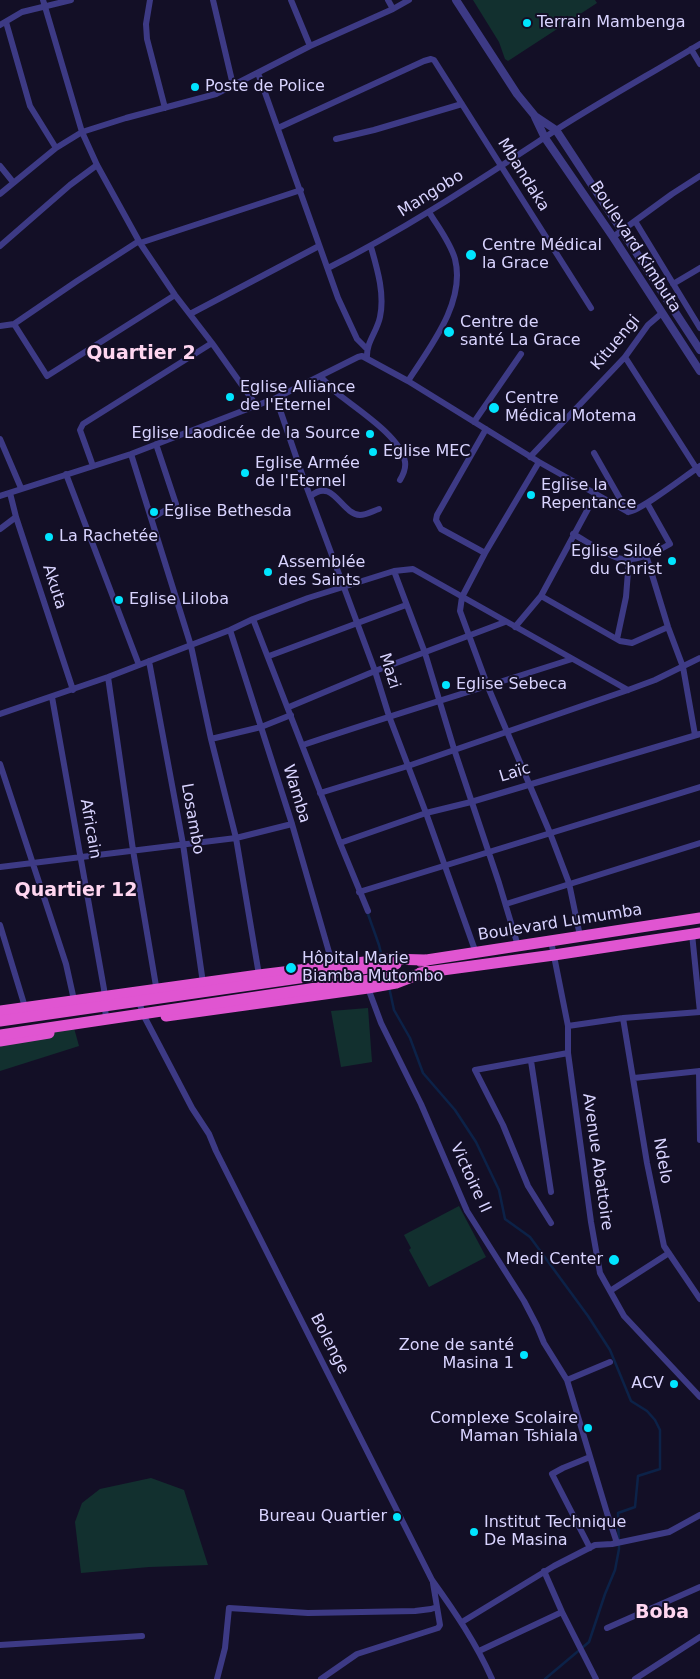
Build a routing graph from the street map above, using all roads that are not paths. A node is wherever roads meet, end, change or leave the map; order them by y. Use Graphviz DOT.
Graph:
graph roads {
  1 [pos="71,0"];
  2 [pos="150,0"];
  3 [pos="213,0"];
  4 [pos="291,0"];
  5 [pos="388,0"];
  6 [pos="409,0"];
  7 [pos="456,0"];
  8 [pos="44,3"];
  9 [pos="392,9"];
  10 [pos="3,24"];
  11 [pos="700,44"];
  12 [pos="310,46"];
  13 [pos="691,49"];
  14 [pos="700,64"];
  15 [pos="258,73"];
  16 [pos="233,86"];
  17 [pos="462,104"];
  18 [pos="165,108"];
  19 [pos="534,116"];
  20 [pos="278,128"];
  21 [pos="556,130"];
  22 [pos="82,132"];
  23 [pos="545,138"];
  24 [pos="336,139"];
  25 [pos="56,148"];
  26 [pos="96,165"];
  27 [pos="0,166"];
  28 [pos="501,166"];
  29 [pos="700,176"];
  30 [pos="14,182"];
  31 [pos="300,190"];
  32 [pos="0,194"];
  33 [pos="429,212"];
  34 [pos="635,220"];
  35 [pos="623,230"];
  36 [pos="613,237"];
  37 [pos="140,242"];
  38 [pos="0,246"];
  39 [pos="319,246"];
  40 [pos="371,247"];
  41 [pos="328,268"];
  42 [pos="700,268"];
  43 [pos="674,284"];
  44 [pos="176,295"];
  45 [pos="591,308"];
  46 [pos="662,313"];
  47 [pos="190,314"];
  48 [pos="14,324"];
  49 [pos="0,326"];
  50 [pos="700,328"];
  51 [pos="212,343"];
  52 [pos="366,348"];
  53 [pos="700,350"];
  54 [pos="521,354"];
  55 [pos="625,357"];
  56 [pos="367,358"];
  57 [pos="700,371"];
  58 [pos="320,376"];
  59 [pos="408,381"];
  60 [pos="276,398"];
  61 [pos="256,405"];
  62 [pos="474,422"];
  63 [pos="486,429"];
  64 [pos="1,442"];
  65 [pos="156,444"];
  66 [pos="594,453"];
  67 [pos="131,454"];
  68 [pos="530,457"];
  69 [pos="539,462"];
  70 [pos="93,466"];
  71 [pos="699,470"];
  72 [pos="66,474"];
  73 [pos="400,480"];
  74 [pos="21,488"];
  75 [pos="10,493"];
  76 [pos="596,494"];
  77 [pos="0,496"];
  78 [pos="311,496"];
  79 [pos="647,502"];
  80 [pos="379,508"];
  81 [pos="628,512"];
  82 [pos="16,517"];
  83 [pos="152,518"];
  84 [pos="0,529"];
  85 [pos="573,534"];
  86 [pos="485,553"];
  87 [pos="646,556"];
  88 [pos="629,559"];
  89 [pos="394,571"];
  90 [pos="345,588"];
  91 [pos="541,596"];
  92 [pos="462,597"];
  93 [pos="406,605"];
  94 [pos="253,619"];
  95 [pos="505,622"];
  96 [pos="358,623"];
  97 [pos="515,627"];
  98 [pos="668,627"];
  99 [pos="230,630"];
  100 [pos="468,637"];
  101 [pos="617,640"];
  102 [pos="191,646"];
  103 [pos="425,653"];
  104 [pos="268,656"];
  105 [pos="700,658"];
  106 [pos="572,659"];
  107 [pos="149,661"];
  108 [pos="139,665"];
  109 [pos="683,667"];
  110 [pos="375,671"];
  111 [pos="108,677"];
  112 [pos="488,687"];
  113 [pos="73,690"];
  114 [pos="628,690"];
  115 [pos="52,697"];
  116 [pos="439,701"];
  117 [pos="288,707"];
  118 [pos="0,714"];
  119 [pos="291,715"];
  120 [pos="389,716"];
  121 [pos="261,727"];
  122 [pos="507,731"];
  123 [pos="698,734"];
  124 [pos="211,740"];
  125 [pos="303,745"];
  126 [pos="454,749"];
  127 [pos="0,764"];
  128 [pos="408,766"];
  129 [pos="529,783"];
  130 [pos="700,787"];
  131 [pos="320,794"];
  132 [pos="471,802"];
  133 [pos="426,814"];
  134 [pos="292,824"];
  135 [pos="550,833"];
  136 [pos="236,838"];
  137 [pos="340,843"];
  138 [pos="700,843"];
  139 [pos="183,844"];
  140 [pos="133,850"];
  141 [pos="488,852"];
  142 [pos="81,856"];
  143 [pos="33,863"];
  144 [pos="444,865"];
  145 [pos="0,867"];
  146 [pos="568,884"];
  147 [pos="359,892"];
  148 [pos="506,904"];
  149 [pos="368,911"];
  150 [pos="700,918"];
  151 [pos="0,925"];
  152 [pos="696,933"];
  153 [pos="580,936"];
  154 [pos="550,941"];
  155 [pos="518,946"];
  156 [pos="476,953"];
  157 [pos="554,955"];
  158 [pos="333,966"];
  159 [pos="426,966"];
  160 [pos="391,969"];
  161 [pos="259,975"];
  162 [pos="203,983"];
  163 [pos="368,988"];
  164 [pos="156,989"];
  165 [pos="134,992"];
  166 [pos="104,996"];
  167 [pos="74,1000"];
  168 [pos="25,1007"];
  169 [pos="0,1011"];
  170 [pos="700,1012"];
  171 [pos="161,1016"];
  172 [pos="145,1018"];
  173 [pos="623,1018"];
  174 [pos="0,1020"];
  175 [pos="106,1024"];
  176 [pos="568,1026"];
  177 [pos="0,1035"];
  178 [pos="0,1041"];
  179 [pos="568,1054"];
  180 [pos="531,1061"];
  181 [pos="700,1071"];
  182 [pos="634,1078"];
  183 [pos="700,1140"];
  184 [pos="551,1192"];
  185 [pos="551,1223"];
  186 [pos="669,1253"];
  187 [pos="610,1291"];
  188 [pos="700,1299"];
  189 [pos="610,1362"];
  190 [pos="567,1380"];
  191 [pos="700,1397"];
  192 [pos="590,1457"];
  193 [pos="700,1515"];
  194 [pos="618,1543"];
  195 [pos="590,1548"];
  196 [pos="544,1571"];
  197 [pos="432,1580"];
  198 [pos="700,1587"];
  199 [pos="437,1607"];
  200 [pos="562,1612"];
  201 [pos="462,1622"];
  202 [pos="606,1628"];
  203 [pos="142,1636"];
  204 [pos="700,1637"];
  205 [pos="0,1645"];
  206 [pos="479,1651"];
  207 [pos="217,1679"];
  208 [pos="321,1679"];
  209 [pos="492,1679"];
  210 [pos="596,1679"];
  211 [pos="635,1679"];
  1 -- 8 [label="street"];
  2 -- 18 [label="street"];
  3 -- 16 [label="street"];
  4 -- 12 [label="street"];
  5 -- 9 [label="street"];
  6 -- 9 [label="street"];
  7 -- 19 [label="street"];
  8 -- 10 [label="street"];
  8 -- 22 [label="street"];
  9 -- 12 [label="street"];
  10 -- 25 [label="street"];
  11 -- 13 [label="street, Mangobo"];
  12 -- 15 [label="street"];
  13 -- 14 [label="street"];
  13 -- 21 [label="street, Mangobo"];
  15 -- 16 [label="street"];
  15 -- 20 [label="street"];
  16 -- 18 [label="street"];
  17 -- 20 [label="street, Mbandaka"];
  17 -- 24 [label="street"];
  17 -- 28 [label="street, Mbandaka"];
  18 -- 22 [label="street"];
  19 -- 21 [label="street"];
  19 -- 23 [label="street, Boulevard Kimbuta"];
  20 -- 31 [label="street"];
  21 -- 23 [label="street, Mangobo"];
  21 -- 35 [label="street, Boulevard Kimbuta"];
  22 -- 25 [label="street"];
  22 -- 26 [label="street"];
  23 -- 28 [label="street, Mangobo"];
  23 -- 36 [label="street, Boulevard Kimbuta"];
  25 -- 30 [label="street"];
  26 -- 37 [label="street"];
  26 -- 38 [label="street"];
  27 -- 30 [label="street"];
  28 -- 33 [label="street, Mangobo"];
  28 -- 45 [label="street, Mbandaka"];
  29 -- 34 [label="street"];
  30 -- 32 [label="street"];
  31 -- 37 [label="street"];
  31 -- 39 [label="street"];
  33 -- 40 [label="street, Mangobo"];
  33 -- 59 [label="street"];
  34 -- 35 [label="street"];
  34 -- 43 [label="street"];
  35 -- 36 [label="street"];
  35 -- 53 [label="street, Boulevard Kimbuta"];
  36 -- 46 [label="street, Boulevard Kimbuta"];
  37 -- 44 [label="street"];
  37 -- 48 [label="street"];
  39 -- 41 [label="street"];
  39 -- 47 [label="street"];
  40 -- 41 [label="street, Mangobo"];
  40 -- 52 [label="street"];
  41 -- 52 [label="street"];
  42 -- 43 [label="street"];
  43 -- 50 [label="street"];
  44 -- 47 [label="street"];
  44 -- 48 [label="street"];
  46 -- 55 [label="street, Kituengi"];
  46 -- 57 [label="street, Boulevard Kimbuta"];
  47 -- 51 [label="street"];
  48 -- 49 [label="street"];
  51 -- 61 [label="street"];
  51 -- 70 [label="street"];
  52 -- 56 [label="street"];
  54 -- 62 [label="street"];
  55 -- 68 [label="street, Kituengi"];
  55 -- 71 [label="street"];
  56 -- 58 [label="street"];
  56 -- 59 [label="street"];
  58 -- 60 [label="street"];
  58 -- 73 [label="street"];
  59 -- 62 [label="street"];
  60 -- 61 [label="street"];
  60 -- 78 [label="street, Mazi"];
  61 -- 65 [label="street"];
  62 -- 63 [label="street"];
  63 -- 68 [label="street"];
  63 -- 86 [label="street"];
  64 -- 74 [label="street"];
  65 -- 67 [label="street"];
  65 -- 83 [label="street"];
  66 -- 81 [label="street"];
  67 -- 70 [label="street"];
  67 -- 83 [label="street"];
  68 -- 69 [label="street"];
  69 -- 76 [label="street"];
  69 -- 86 [label="street"];
  70 -- 72 [label="street"];
  71 -- 79 [label="street"];
  72 -- 74 [label="street"];
  72 -- 108 [label="street"];
  74 -- 75 [label="street"];
  75 -- 77 [label="street"];
  75 -- 82 [label="street, Akuta"];
  76 -- 81 [label="street"];
  76 -- 85 [label="street"];
  78 -- 80 [label="street"];
  78 -- 90 [label="street, Mazi"];
  79 -- 81 [label="street"];
  79 -- 87 [label="street"];
  82 -- 84 [label="street"];
  82 -- 113 [label="street, Akuta"];
  83 -- 102 [label="street"];
  85 -- 88 [label="street"];
  85 -- 91 [label="street"];
  86 -- 92 [label="street"];
  87 -- 88 [label="street"];
  87 -- 98 [label="street"];
  88 -- 101 [label="street"];
  89 -- 90 [label="street"];
  89 -- 92 [label="street"];
  89 -- 93 [label="street"];
  90 -- 94 [label="street"];
  90 -- 96 [label="street, Mazi"];
  91 -- 97 [label="street"];
  91 -- 101 [label="street"];
  92 -- 95 [label="street"];
  92 -- 100 [label="street"];
  93 -- 96 [label="street"];
  93 -- 103 [label="street"];
  94 -- 99 [label="street"];
  94 -- 104 [label="street"];
  95 -- 97 [label="street"];
  95 -- 100 [label="street"];
  96 -- 104 [label="street"];
  96 -- 110 [label="street, Mazi"];
  97 -- 106 [label="street"];
  98 -- 101 [label="street"];
  98 -- 109 [label="street"];
  99 -- 102 [label="street"];
  99 -- 121 [label="street, Wamba"];
  100 -- 103 [label="street"];
  100 -- 112 [label="street"];
  102 -- 107 [label="street"];
  102 -- 124 [label="street"];
  103 -- 110 [label="street"];
  103 -- 116 [label="street"];
  104 -- 117 [label="street"];
  105 -- 109 [label="street"];
  106 -- 112 [label="street"];
  106 -- 114 [label="street"];
  107 -- 108 [label="street"];
  107 -- 139 [label="street, Losambo"];
  108 -- 111 [label="street"];
  109 -- 114 [label="street"];
  109 -- 123 [label="street"];
  110 -- 117 [label="street"];
  110 -- 120 [label="street, Mazi"];
  111 -- 113 [label="street"];
  111 -- 140 [label="street"];
  112 -- 116 [label="street"];
  112 -- 122 [label="street"];
  113 -- 115 [label="street"];
  114 -- 122 [label="street"];
  115 -- 118 [label="street"];
  115 -- 142 [label="street, Africain"];
  116 -- 120 [label="street"];
  116 -- 126 [label="street"];
  117 -- 119 [label="street"];
  119 -- 121 [label="street"];
  119 -- 125 [label="street"];
  120 -- 125 [label="street"];
  120 -- 128 [label="street, Mazi"];
  121 -- 124 [label="street"];
  121 -- 134 [label="street, Wamba"];
  122 -- 126 [label="street"];
  122 -- 129 [label="street"];
  123 -- 129 [label="street, Laïc"];
  124 -- 136 [label="street"];
  125 -- 131 [label="street"];
  126 -- 128 [label="street"];
  126 -- 132 [label="street"];
  127 -- 143 [label="street"];
  128 -- 131 [label="street"];
  128 -- 133 [label="street, Mazi"];
  129 -- 132 [label="street, Laïc"];
  129 -- 135 [label="street"];
  130 -- 135 [label="street"];
  131 -- 137 [label="street"];
  132 -- 133 [label="street, Laïc"];
  132 -- 141 [label="street"];
  133 -- 137 [label="street, Laïc"];
  133 -- 144 [label="street, Mazi"];
  134 -- 136 [label="street"];
  134 -- 158 [label="street, Wamba"];
  135 -- 141 [label="street"];
  135 -- 146 [label="street"];
  136 -- 139 [label="street"];
  136 -- 161 [label="street"];
  137 -- 147 [label="street"];
  138 -- 146 [label="street"];
  139 -- 140 [label="street"];
  139 -- 162 [label="street, Losambo"];
  140 -- 142 [label="street"];
  140 -- 164 [label="street"];
  141 -- 144 [label="street"];
  141 -- 148 [label="street"];
  142 -- 143 [label="street"];
  142 -- 166 [label="street, Africain"];
  143 -- 145 [label="street"];
  143 -- 167 [label="street"];
  144 -- 147 [label="street"];
  144 -- 156 [label="street, Mazi"];
  146 -- 148 [label="street"];
  146 -- 153 [label="street"];
  147 -- 149 [label="street"];
  148 -- 155 [label="street"];
  150 -- 153 [label="highway, Boulevard Lumumba"];
  151 -- 168 [label="street"];
  152 -- 157 [label="highway, Boulevard Lumumba"];
  152 -- 170 [label="street"];
  153 -- 154 [label="highway, Boulevard Lumumba"];
  154 -- 155 [label="highway, Boulevard Lumumba"];
  154 -- 157 [label="street, Avenue Abattoire"];
  155 -- 156 [label="highway, Boulevard Lumumba"];
  156 -- 159 [label="highway, Boulevard Lumumba"];
  157 -- 159 [label="highway, Boulevard Lumumba"];
  157 -- 176 [label="street, Avenue Abattoire"];
  158 -- 160 [label="highway"];
  158 -- 161 [label="highway"];
  159 -- 160 [label="highway"];
  159 -- 160 [label="highway"];
  160 -- 163 [label="highway"];
  160 -- 174 [label="highway, bridge"];
  160 -- 177 [label="highway, bridge"];
  161 -- 162 [label="highway"];
  162 -- 164 [label="highway"];
  163 -- 171 [label="highway"];
  163 -- 190 [label="street, Victoire II"];
  164 -- 165 [label="highway"];
  164 -- 171 [label="street"];
  165 -- 166 [label="highway"];
  165 -- 172 [label="street, Bolenge"];
  166 -- 167 [label="highway"];
  166 -- 175 [label="street, Africain"];
  167 -- 168 [label="highway"];
  168 -- 169 [label="highway"];
  170 -- 173 [label="street"];
  171 -- 172 [label="highway"];
  172 -- 175 [label="highway"];
  172 -- 197 [label="street, Bolenge"];
  173 -- 176 [label="street"];
  173 -- 182 [label="street, Ndelo"];
  175 -- 178 [label="highway"];
  176 -- 179 [label="street, Avenue Abattoire"];
  179 -- 180 [label="street"];
  179 -- 187 [label="street, Avenue Abattoire"];
  180 -- 184 [label="street"];
  180 -- 185 [label="street"];
  181 -- 182 [label="street"];
  181 -- 183 [label="street"];
  182 -- 186 [label="street, Ndelo"];
  186 -- 187 [label="street"];
  186 -- 188 [label="street, Ndelo"];
  187 -- 191 [label="street, Avenue Abattoire"];
  189 -- 190 [label="street"];
  190 -- 192 [label="street, Victoire II"];
  192 -- 194 [label="street, Victoire II"];
  192 -- 195 [label="street"];
  193 -- 194 [label="street"];
  194 -- 195 [label="street"];
  195 -- 196 [label="street"];
  196 -- 200 [label="street"];
  196 -- 201 [label="street"];
  197 -- 199 [label="street"];
  197 -- 201 [label="street, Bolenge"];
  198 -- 202 [label="street"];
  199 -- 207 [label="street"];
  199 -- 208 [label="street"];
  200 -- 206 [label="street"];
  200 -- 210 [label="street"];
  201 -- 206 [label="street, Bolenge"];
  203 -- 205 [label="street"];
  204 -- 211 [label="street"];
  206 -- 209 [label="street, Bolenge"];
}
